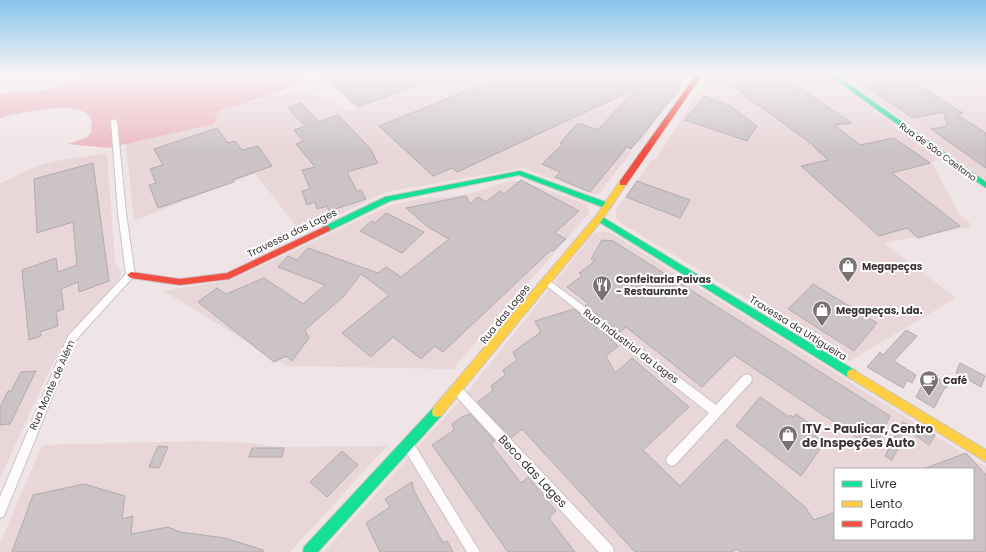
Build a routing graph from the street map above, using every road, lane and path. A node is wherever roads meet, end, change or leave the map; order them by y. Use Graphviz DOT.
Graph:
graph roads {
  1 [pos="681,101"];
  2 [pos="868,101"];
  3 [pos="114,121"];
  4 [pos="986,186"];
  5 [pos="608,206"];
  6 [pos="599,218"];
  7 [pos="131,274"];
  8 [pos="546,281"];
  9 [pos="747,379"];
  10 [pos="457,390"];
  11 [pos="716,412"];
  12 [pos="408,445"];
  13 [pos="986,456"];
  14 [pos="672,460"];
  15 [pos="0,512"];
  16 [pos="310,552"];
  17 [pos="474,552"];
  18 [pos="608,552"];
  1 -- 5 [label="main road, Rua das Lages"];
  2 -- 4 [label="main road, Rua de São Caetano"];
  3 -- 7 [label="street"];
  5 -- 6 [label="main road, Rua das Lages"];
  5 -- 7 [label="main road, Travessa das Lages"];
  6 -- 8 [label="main road, Rua das Lages"];
  6 -- 13 [label="main road, Travessa da Urtigueira"];
  7 -- 15 [label="street, Rua Monte de Além"];
  8 -- 10 [label="main road, Rua das Lages"];
  8 -- 11 [label="street, Rua Industrial da Lages"];
  9 -- 11 [label="street"];
  10 -- 12 [label="main road, Rua das Lages"];
  10 -- 18 [label="street, Beco das Lages"];
  11 -- 14 [label="street"];
  12 -- 16 [label="main road, Rua das Lages"];
  12 -- 17 [label="street"];
}
